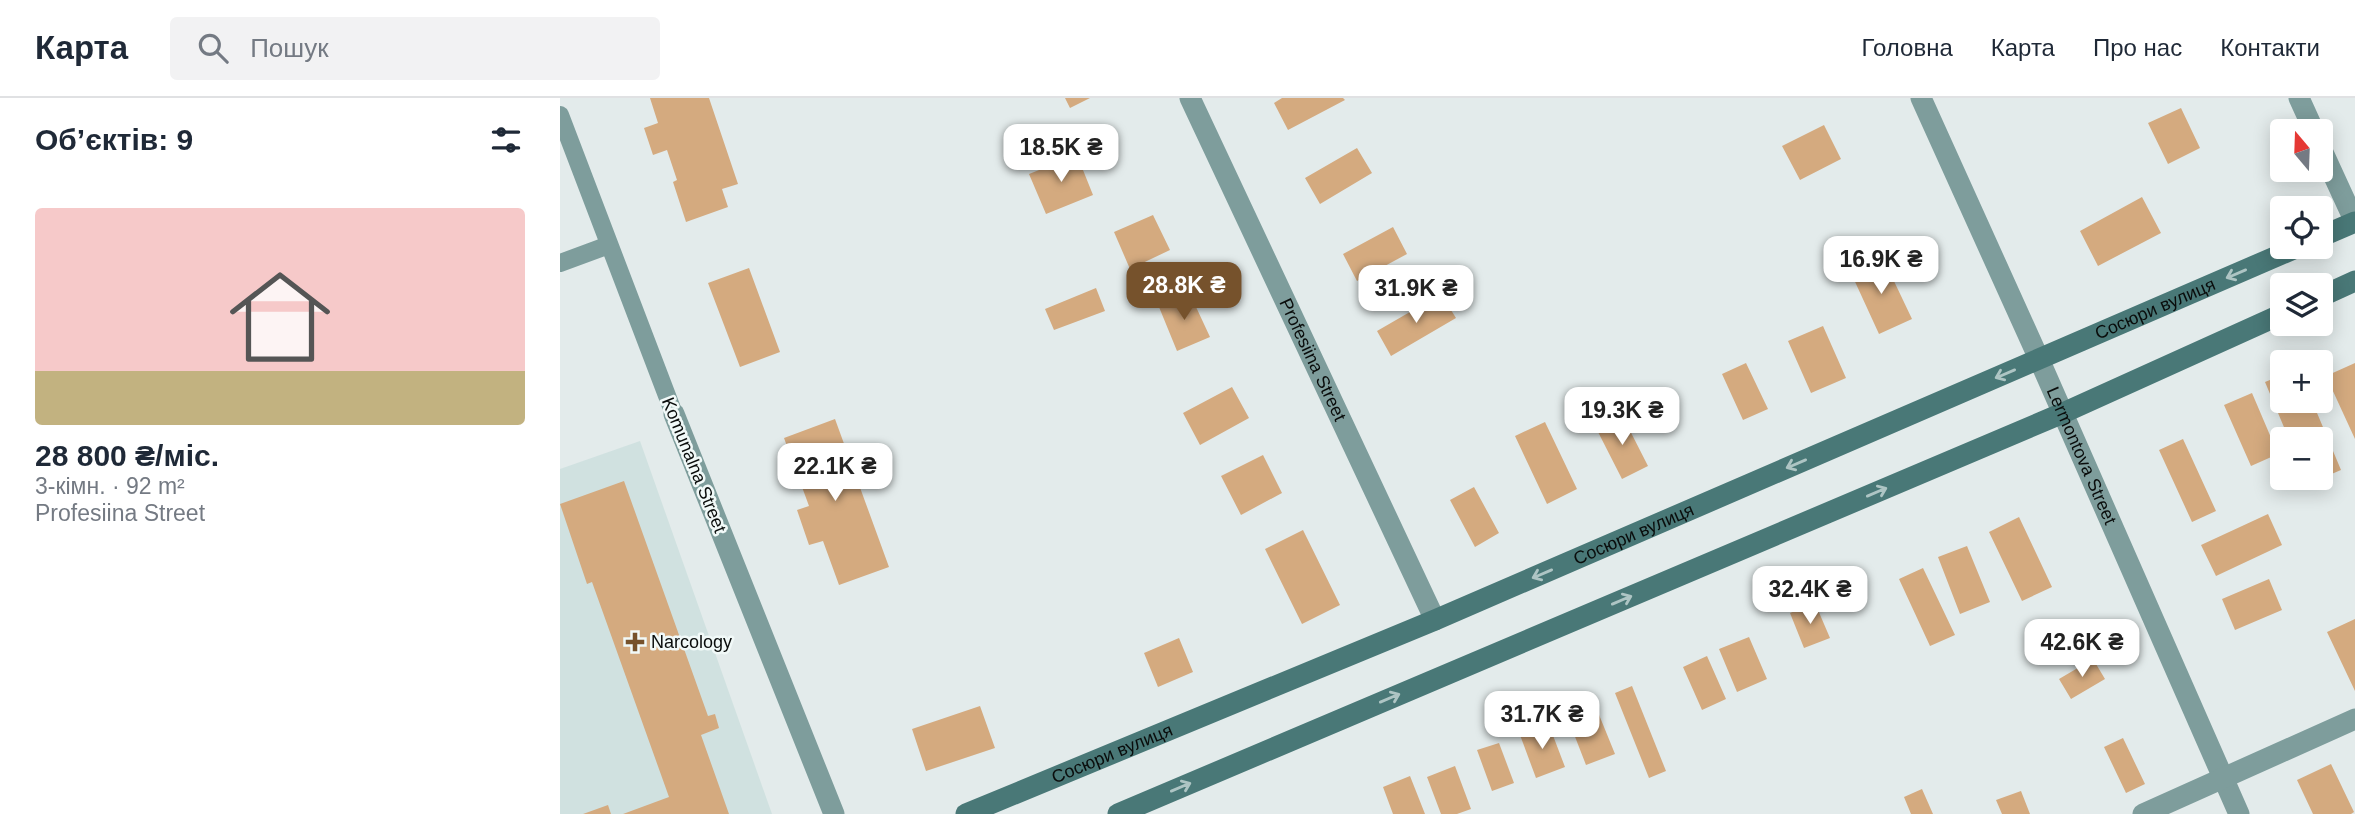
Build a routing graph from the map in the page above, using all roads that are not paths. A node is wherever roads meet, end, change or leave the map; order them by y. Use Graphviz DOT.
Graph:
graph roads {
  1 [pos="1190,98"];
  2 [pos="1921,98"];
  3 [pos="2299,98"];
  4 [pos="560,114"];
  5 [pos="2309,119"];
  6 [pos="2333,174"];
  7 [pos="2355,222"];
  8 [pos="2333,231"];
  9 [pos="609,245"];
  10 [pos="2270,259"];
  11 [pos="560,263"];
  12 [pos="2355,281"];
  13 [pos="2333,290"];
  14 [pos="2270,319"];
  15 [pos="2039,359"];
  16 [pos="2063,413"];
  17 [pos="674,414"];
  18 [pos="1434,620"];
  19 [pos="2355,719"];
  20 [pos="2223,778"];
  21 [pos="834,814"];
  22 [pos="966,814"];
  23 [pos="1118,814"];
  24 [pos="2143,814"];
  25 [pos="2239,814"];
  1 -- 18 [label="street, Profesiina Street"];
  2 -- 15 [label="street, Lermontova Street"];
  3 -- 5 [label="street"];
  4 -- 9 [label="lane, Komunalna Street"];
  6 -- 7 [label="street"];
  7 -- 8 [label="street"];
  9 -- 11 [label="lane"];
  9 -- 17 [label="lane, Komunalna Street"];
  10 -- 15 [label="street, Сосюри вулиця, one-way"];
  12 -- 13 [label="street"];
  14 -- 16 [label="street"];
  15 -- 16 [label="street, Lermontova Street"];
  15 -- 18 [label="street, Сосюри вулиця, one-way"];
  16 -- 20 [label="street, Lermontova Street"];
  23 -- 16 [label="street, one-way"];
  17 -- 21 [label="street, Komunalna Street"];
  18 -- 22 [label="street, Сосюри вулиця"];
  19 -- 20 [label="street"];
  20 -- 24 [label="street"];
  20 -- 25 [label="street, Lermontova Street"];
}
